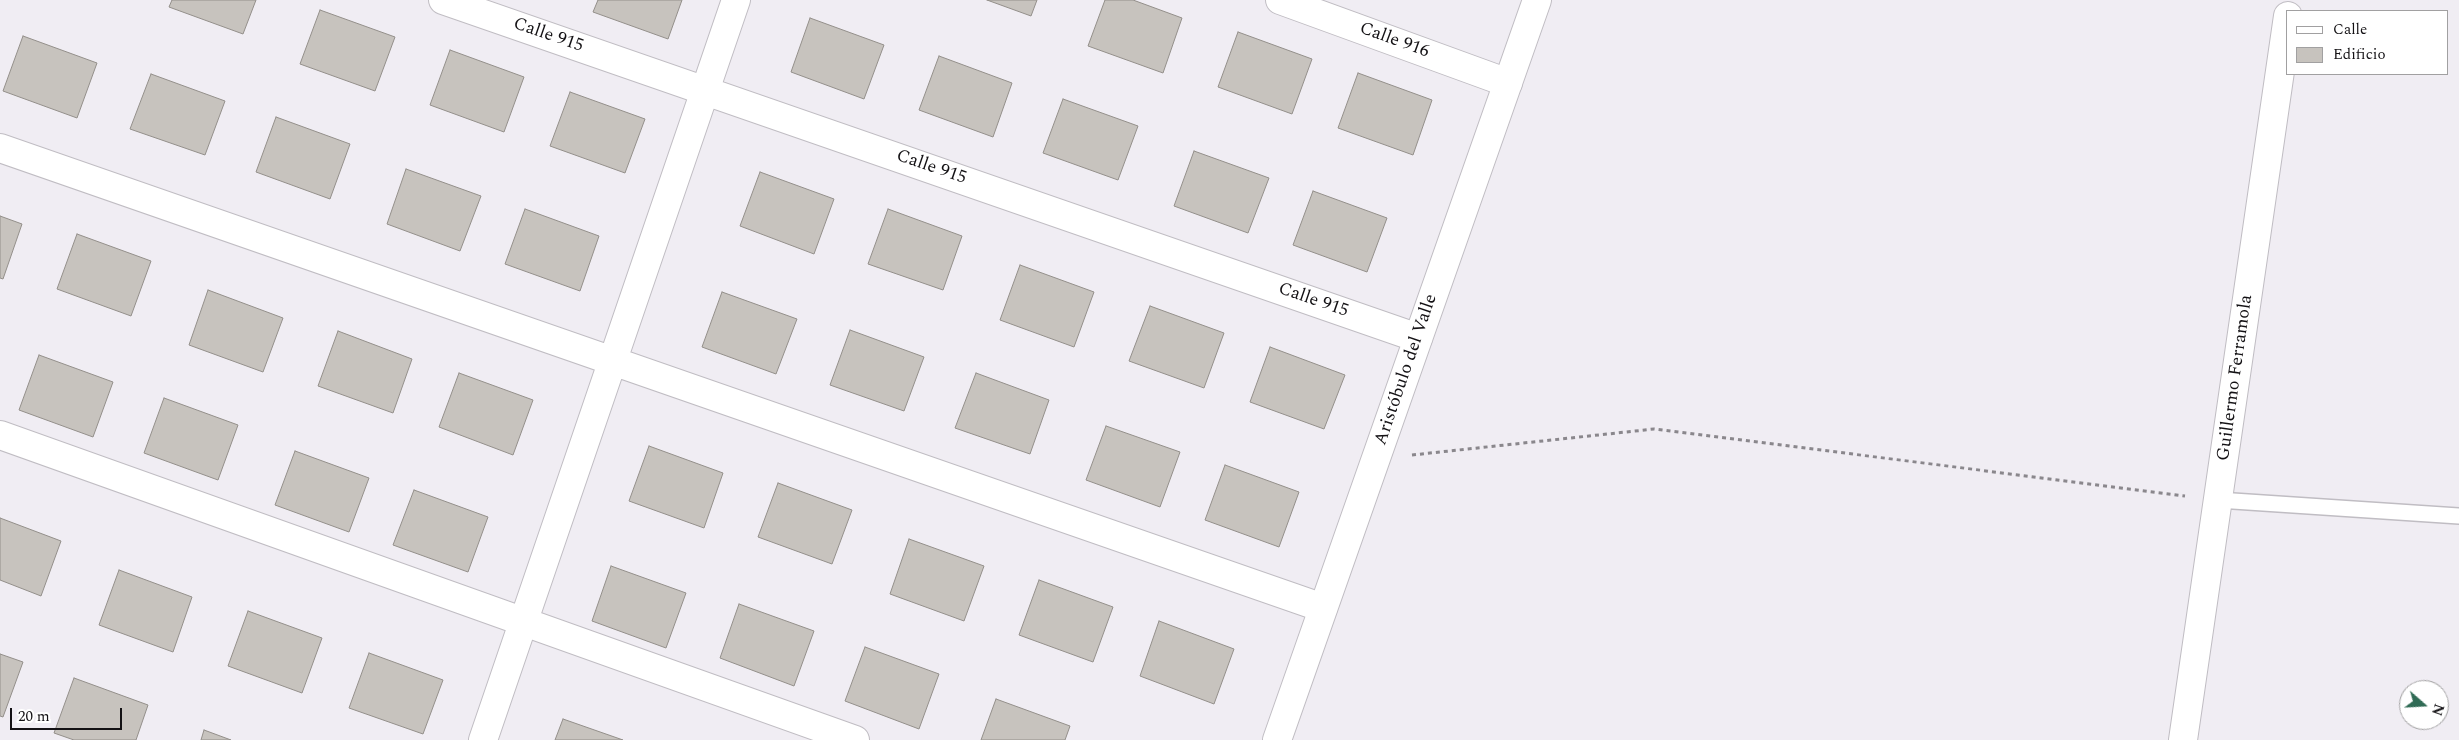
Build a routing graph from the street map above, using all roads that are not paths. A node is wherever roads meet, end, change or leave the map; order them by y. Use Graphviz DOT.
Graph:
graph roads {
  1 [pos="442,0"];
  2 [pos="736,0"];
  3 [pos="1280,0"];
  4 [pos="1537,0"];
  5 [pos="2286,30"];
  6 [pos="1508,83"];
  7 [pos="705,90"];
  8 [pos="0,148"];
  9 [pos="1418,338"];
  10 [pos="612,361"];
  11 [pos="0,435"];
  12 [pos="2218,500"];
  13 [pos="2459,516"];
  14 [pos="1323,608"];
  15 [pos="523,622"];
  16 [pos="483,740"];
  17 [pos="855,740"];
  18 [pos="1277,740"];
  19 [pos="2183,740"];
  1 -- 7 [label="street, Calle 915"];
  2 -- 7 [label="street"];
  3 -- 6 [label="street, Calle 916"];
  4 -- 6 [label="street, Aristóbulo del Valle"];
  5 -- 12 [label="street, Guillermo Ferramola"];
  6 -- 9 [label="street, Aristóbulo del Valle"];
  7 -- 9 [label="street, Calle 915"];
  7 -- 10 [label="street"];
  8 -- 10 [label="street"];
  9 -- 14 [label="street, Aristóbulo del Valle"];
  10 -- 14 [label="street"];
  10 -- 15 [label="street"];
  11 -- 15 [label="street"];
  12 -- 13 [label="lane"];
  12 -- 19 [label="street, Guillermo Ferramola"];
  14 -- 18 [label="street, Aristóbulo del Valle"];
  15 -- 16 [label="street"];
  15 -- 17 [label="street"];
}
